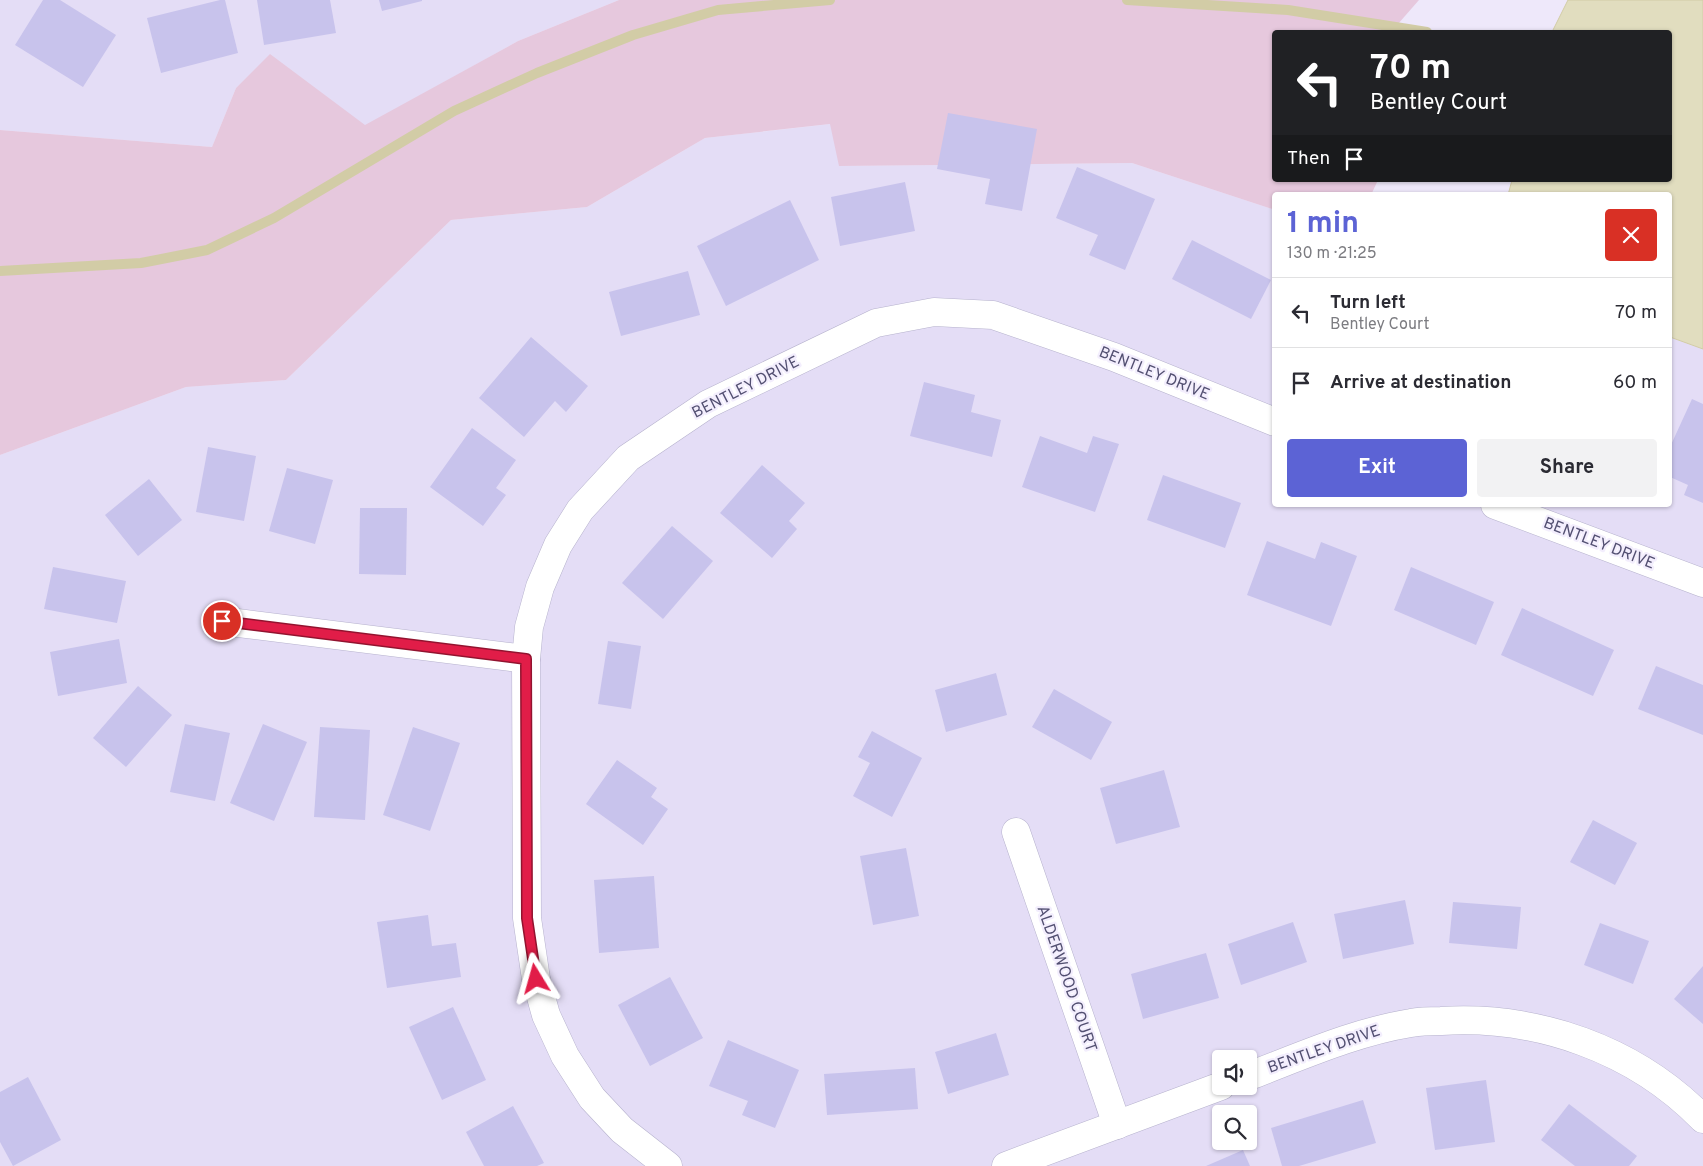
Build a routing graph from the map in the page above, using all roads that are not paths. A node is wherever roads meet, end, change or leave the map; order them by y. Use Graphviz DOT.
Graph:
graph roads {
  1 [pos="1272,421"];
  2 [pos="1500,507"];
  3 [pos="1703,583"];
  4 [pos="222,621"];
  5 [pos="526,659"];
  6 [pos="1016,832"];
  7 [pos="1257,1073"];
  8 [pos="1212,1089"];
  9 [pos="1703,1119"];
  10 [pos="1117,1125"];
  11 [pos="668,1166"];
  12 [pos="1006,1166"];
  1 -- 5 [label="street, BENTLEY DRIVE"];
  2 -- 3 [label="street, BENTLEY DRIVE"];
  4 -- 5 [label="street"];
  5 -- 11 [label="street, BENTLEY DRIVE"];
  6 -- 10 [label="street, ALDERWOOD COURT"];
  7 -- 9 [label="street, BENTLEY DRIVE"];
  8 -- 10 [label="street"];
  10 -- 12 [label="street"];
}
